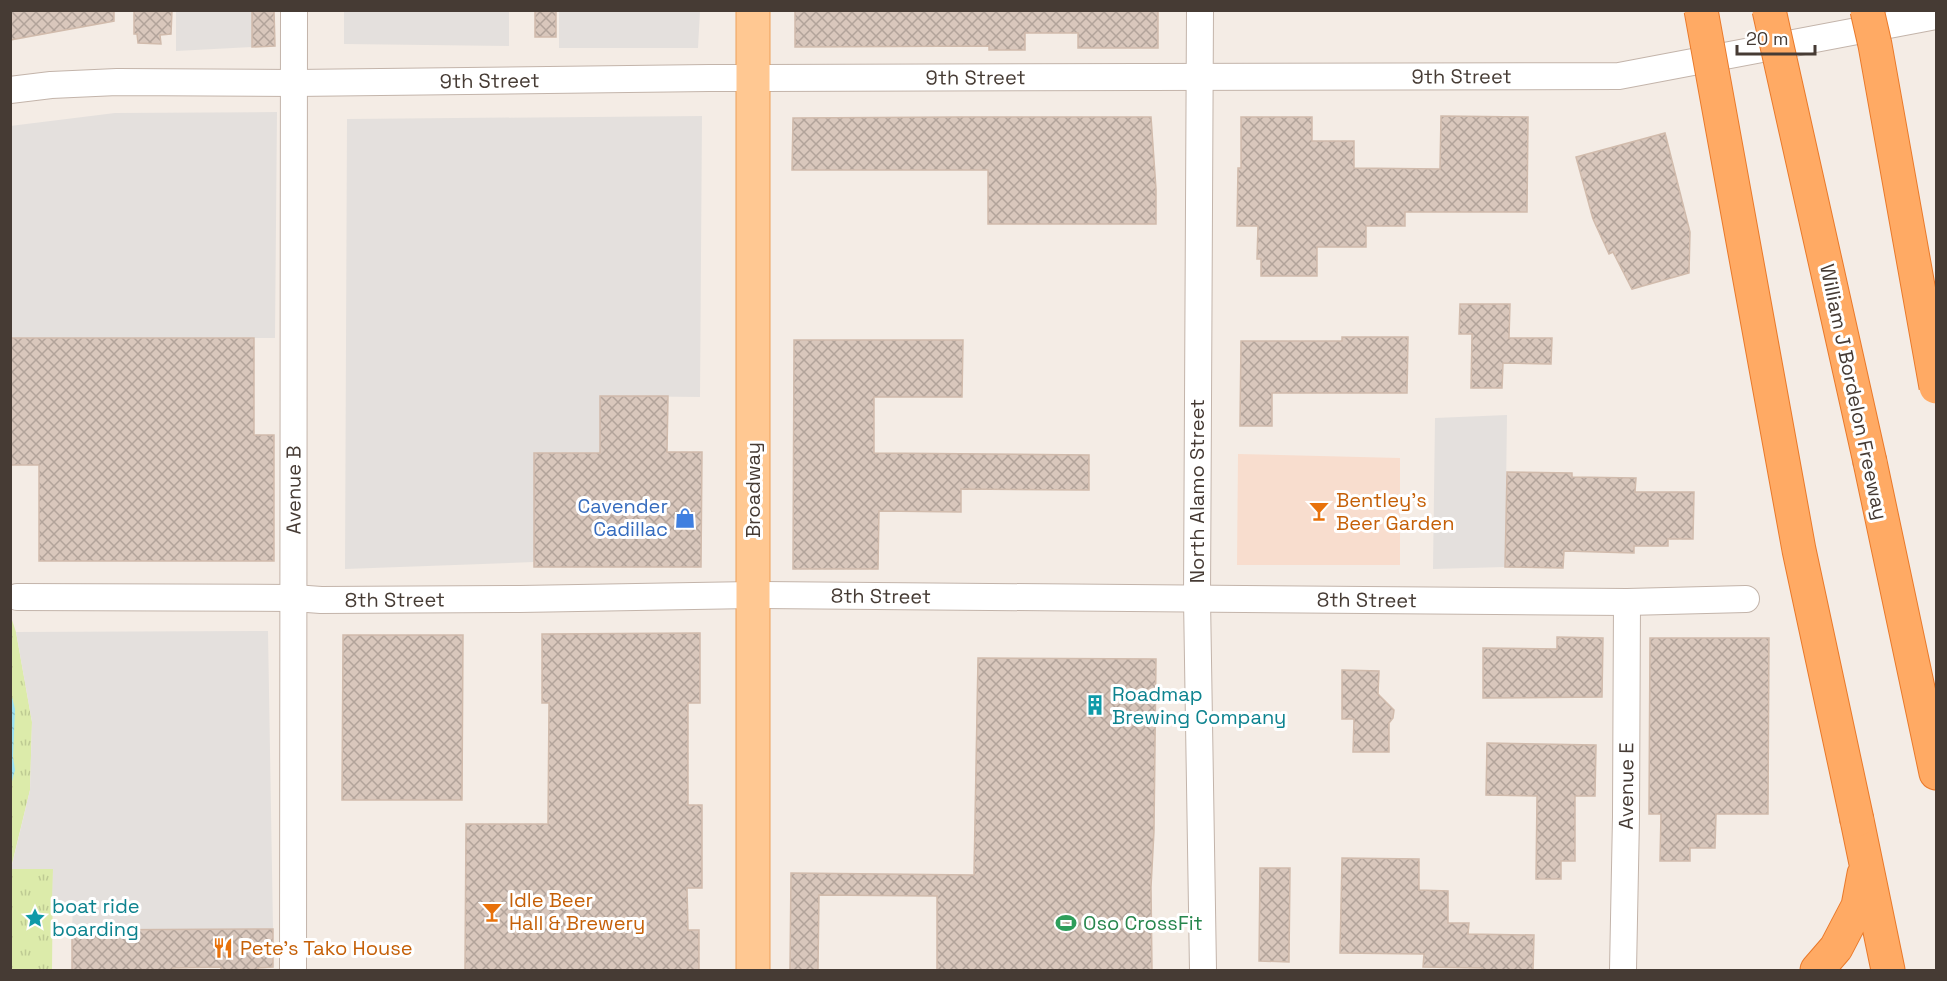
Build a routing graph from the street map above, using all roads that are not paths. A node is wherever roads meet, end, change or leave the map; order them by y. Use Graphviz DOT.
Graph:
graph roads {
  1 [pos="294,10"];
  2 [pos="753,10"];
  3 [pos="1200,10"];
  4 [pos="1701,10"];
  5 [pos="1769,10"];
  6 [pos="1867,10"];
  7 [pos="1936,16"];
  8 [pos="1199,77"];
  9 [pos="753,79"];
  10 [pos="295,83"];
  11 [pos="10,90"];
  12 [pos="1936,387"];
  13 [pos="752,595"];
  14 [pos="17,597"];
  15 [pos="294,598"];
  16 [pos="1197,599"];
  17 [pos="1746,599"];
  18 [pos="1627,602"];
  19 [pos="1936,773"];
  20 [pos="1866,863"];
  21 [pos="293,970"];
  22 [pos="753,970"];
  23 [pos="1203,970"];
  24 [pos="1623,970"];
  25 [pos="1817,970"];
  26 [pos="1888,970"];
  1 -- 10 [label="street, Avenue B"];
  2 -- 9 [label="main road, Broadway"];
  3 -- 8 [label="street, North Alamo Street"];
  4 -- 20 [label="highway, bridge"];
  5 -- 19 [label="highway, William J Bordelon Freeway, bridge"];
  6 -- 12 [label="highway, bridge"];
  7 -- 8 [label="street, 9th Street"];
  8 -- 9 [label="street, 9th Street"];
  8 -- 16 [label="street, North Alamo Street"];
  9 -- 10 [label="street, 9th Street"];
  9 -- 13 [label="main road, Broadway"];
  10 -- 11 [label="street, 9th Street"];
  10 -- 15 [label="street, Avenue B"];
  13 -- 15 [label="street, 8th Street"];
  13 -- 16 [label="street, 8th Street"];
  13 -- 22 [label="main road, Broadway"];
  14 -- 15 [label="street, 8th Street"];
  15 -- 21 [label="street, Avenue B"];
  16 -- 18 [label="street, 8th Street"];
  16 -- 23 [label="street, North Alamo Street"];
  17 -- 18 [label="street, 8th Street"];
  18 -- 24 [label="street, Avenue E"];
  20 -- 25 [label="highway"];
  20 -- 26 [label="highway"];
}
